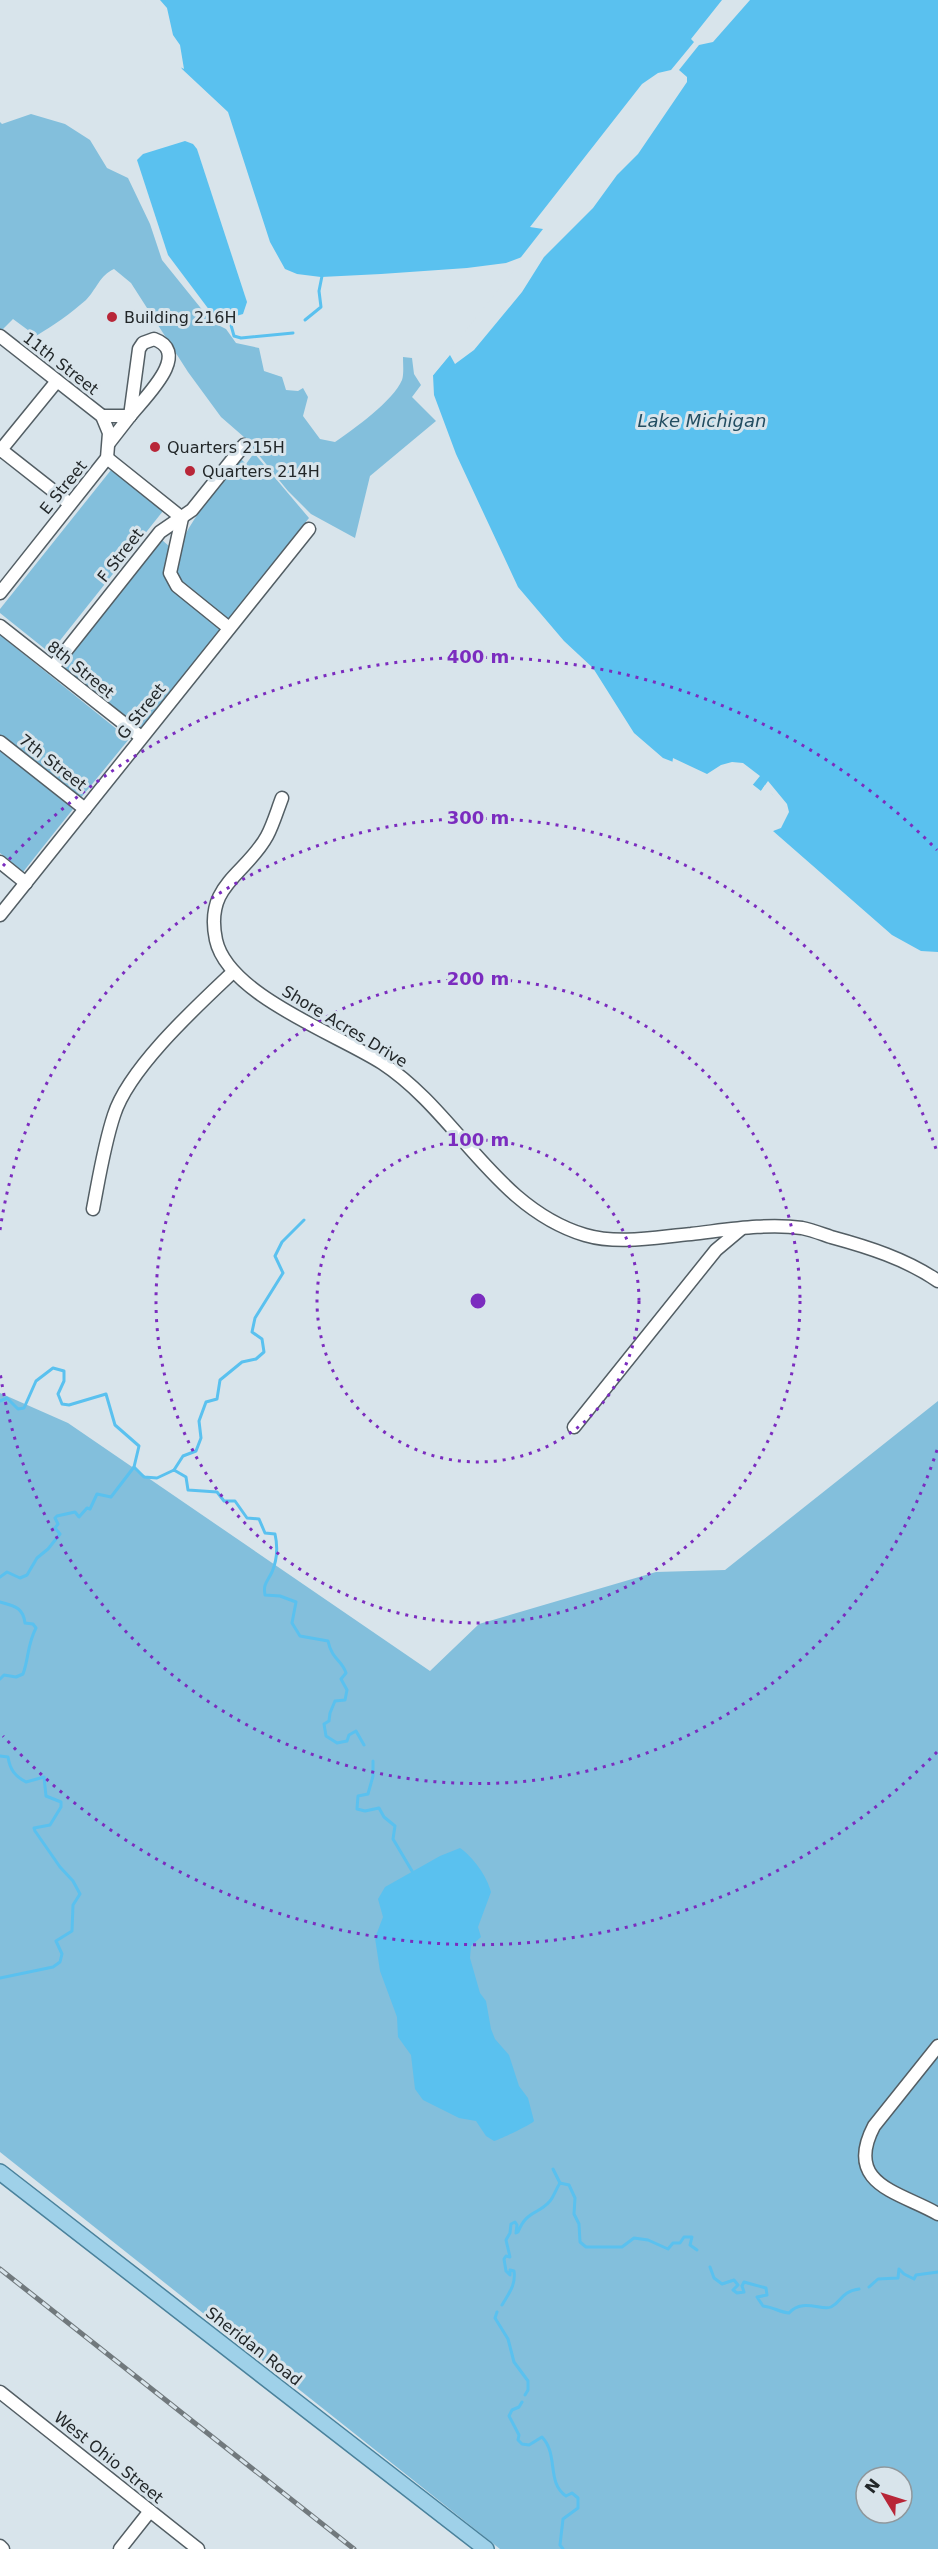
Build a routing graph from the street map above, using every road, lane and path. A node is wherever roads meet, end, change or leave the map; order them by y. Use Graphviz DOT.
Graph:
graph roads {
  1 [pos="0,336"];
  2 [pos="57,381"];
  3 [pos="102,416"];
  4 [pos="130,416"];
  5 [pos="109,443"];
  6 [pos="244,445"];
  7 [pos="0,450"];
  8 [pos="107,458"];
  9 [pos="70,504"];
  10 [pos="182,518"];
  11 [pos="309,528"];
  12 [pos="0,593"];
  13 [pos="0,626"];
  14 [pos="229,628"];
  15 [pos="53,668"];
  16 [pos="141,738"];
  17 [pos="0,742"];
  18 [pos="282,798"];
  19 [pos="85,809"];
  20 [pos="0,862"];
  21 [pos="26,883"];
  22 [pos="0,915"];
  23 [pos="234,972"];
  24 [pos="93,1209"];
  25 [pos="741,1229"];
  26 [pos="938,1281"];
  27 [pos="574,1427"];
  28 [pos="938,2046"];
  29 [pos="0,2172"];
  30 [pos="938,2214"];
  31 [pos="0,2392"];
  32 [pos="150,2511"];
  33 [pos="120,2549"];
  34 [pos="198,2549"];
  35 [pos="486,2549"];
  1 -- 2 [label="street, 11th Street"];
  2 -- 3 [label="street, 11th Street"];
  2 -- 7 [label="street"];
  3 -- 4 [label="street"];
  3 -- 5 [label="street, E Street"];
  4 -- 4 [label="street"];
  4 -- 5 [label="street"];
  5 -- 8 [label="street, E Street"];
  6 -- 10 [label="street, F Street"];
  7 -- 9 [label="street"];
  8 -- 9 [label="street, E Street"];
  8 -- 10 [label="street"];
  9 -- 12 [label="street, E Street"];
  10 -- 14 [label="street"];
  10 -- 15 [label="street, F Street"];
  11 -- 14 [label="street, G Street"];
  13 -- 15 [label="street, 8th Street"];
  14 -- 16 [label="street, G Street"];
  15 -- 16 [label="street, 8th Street"];
  16 -- 19 [label="street, G Street"];
  17 -- 19 [label="street, 7th Street"];
  18 -- 23 [label="street, Shore Acres Drive"];
  19 -- 21 [label="street, G Street"];
  20 -- 21 [label="street"];
  21 -- 22 [label="street, G Street"];
  23 -- 24 [label="street"];
  23 -- 25 [label="street, Shore Acres Drive"];
  25 -- 26 [label="street, Shore Acres Drive"];
  25 -- 27 [label="street"];
  28 -- 30 [label="street"];
  29 -- 35 [label="main road, Sheridan Road"];
  31 -- 32 [label="street, West Ohio Street"];
  32 -- 33 [label="street"];
  32 -- 34 [label="street, West Ohio Street"];
}
